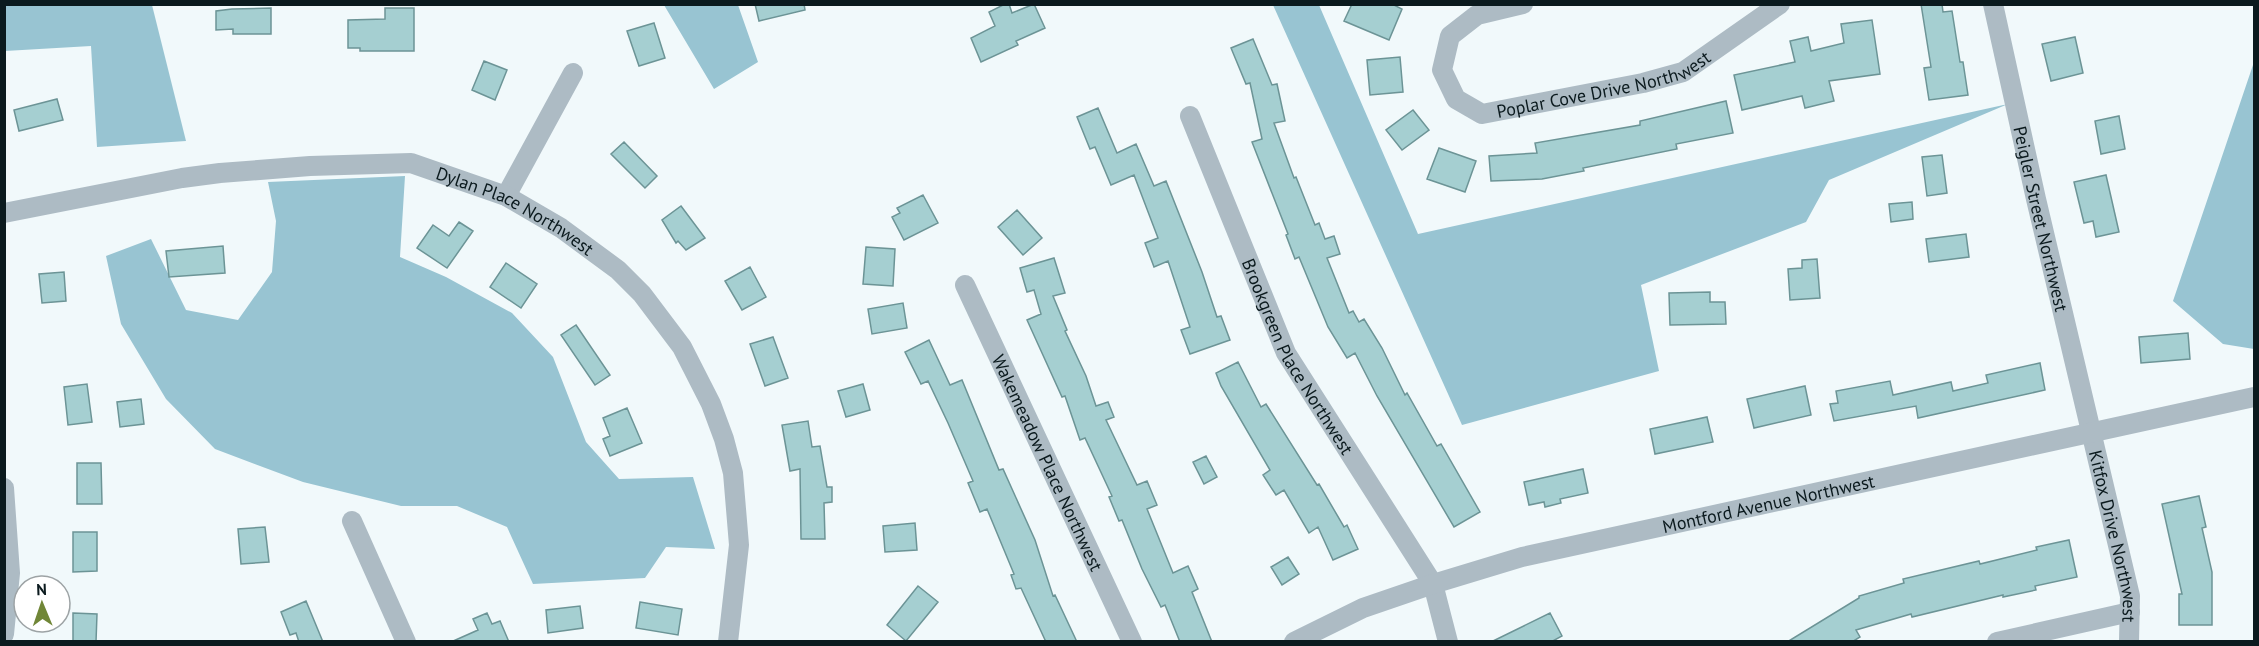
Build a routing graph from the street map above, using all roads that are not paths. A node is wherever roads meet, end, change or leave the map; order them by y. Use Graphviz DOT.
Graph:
graph roads {
  1 [pos="1523,4"];
  2 [pos="1780,4"];
  3 [pos="1993,4"];
  4 [pos="573,73"];
  5 [pos="1190,116"];
  6 [pos="506,196"];
  7 [pos="4,213"];
  8 [pos="965,285"];
  9 [pos="2254,397"];
  10 [pos="2091,433"];
  11 [pos="4,488"];
  12 [pos="352,521"];
  13 [pos="1433,584"];
  14 [pos="2130,612"];
  15 [pos="4,634"];
  16 [pos="405,642"];
  17 [pos="728,642"];
  18 [pos="1132,642"];
  19 [pos="1294,642"];
  20 [pos="1448,642"];
  21 [pos="1997,642"];
  22 [pos="2129,642"];
  1 -- 2 [label="street, Poplar Cove Drive Northwest"];
  3 -- 10 [label="street, Peigler Street Northwest"];
  4 -- 6 [label="street"];
  5 -- 13 [label="street, Brookgreen Place Northwest"];
  6 -- 7 [label="street, Dylan Place Northwest"];
  6 -- 17 [label="street, Dylan Place Northwest"];
  8 -- 18 [label="street, Wakemeadow Place Northwest"];
  9 -- 10 [label="street, Montford Avenue Northwest"];
  10 -- 13 [label="street, Montford Avenue Northwest"];
  10 -- 14 [label="street, Kitfox Drive Northwest"];
  11 -- 15 [label="street"];
  12 -- 16 [label="street"];
  13 -- 19 [label="street, Montford Avenue Northwest"];
  13 -- 20 [label="street, Brookgreen Place Northwest"];
  14 -- 21 [label="street"];
  14 -- 22 [label="street, Kitfox Drive Northwest"];
}
